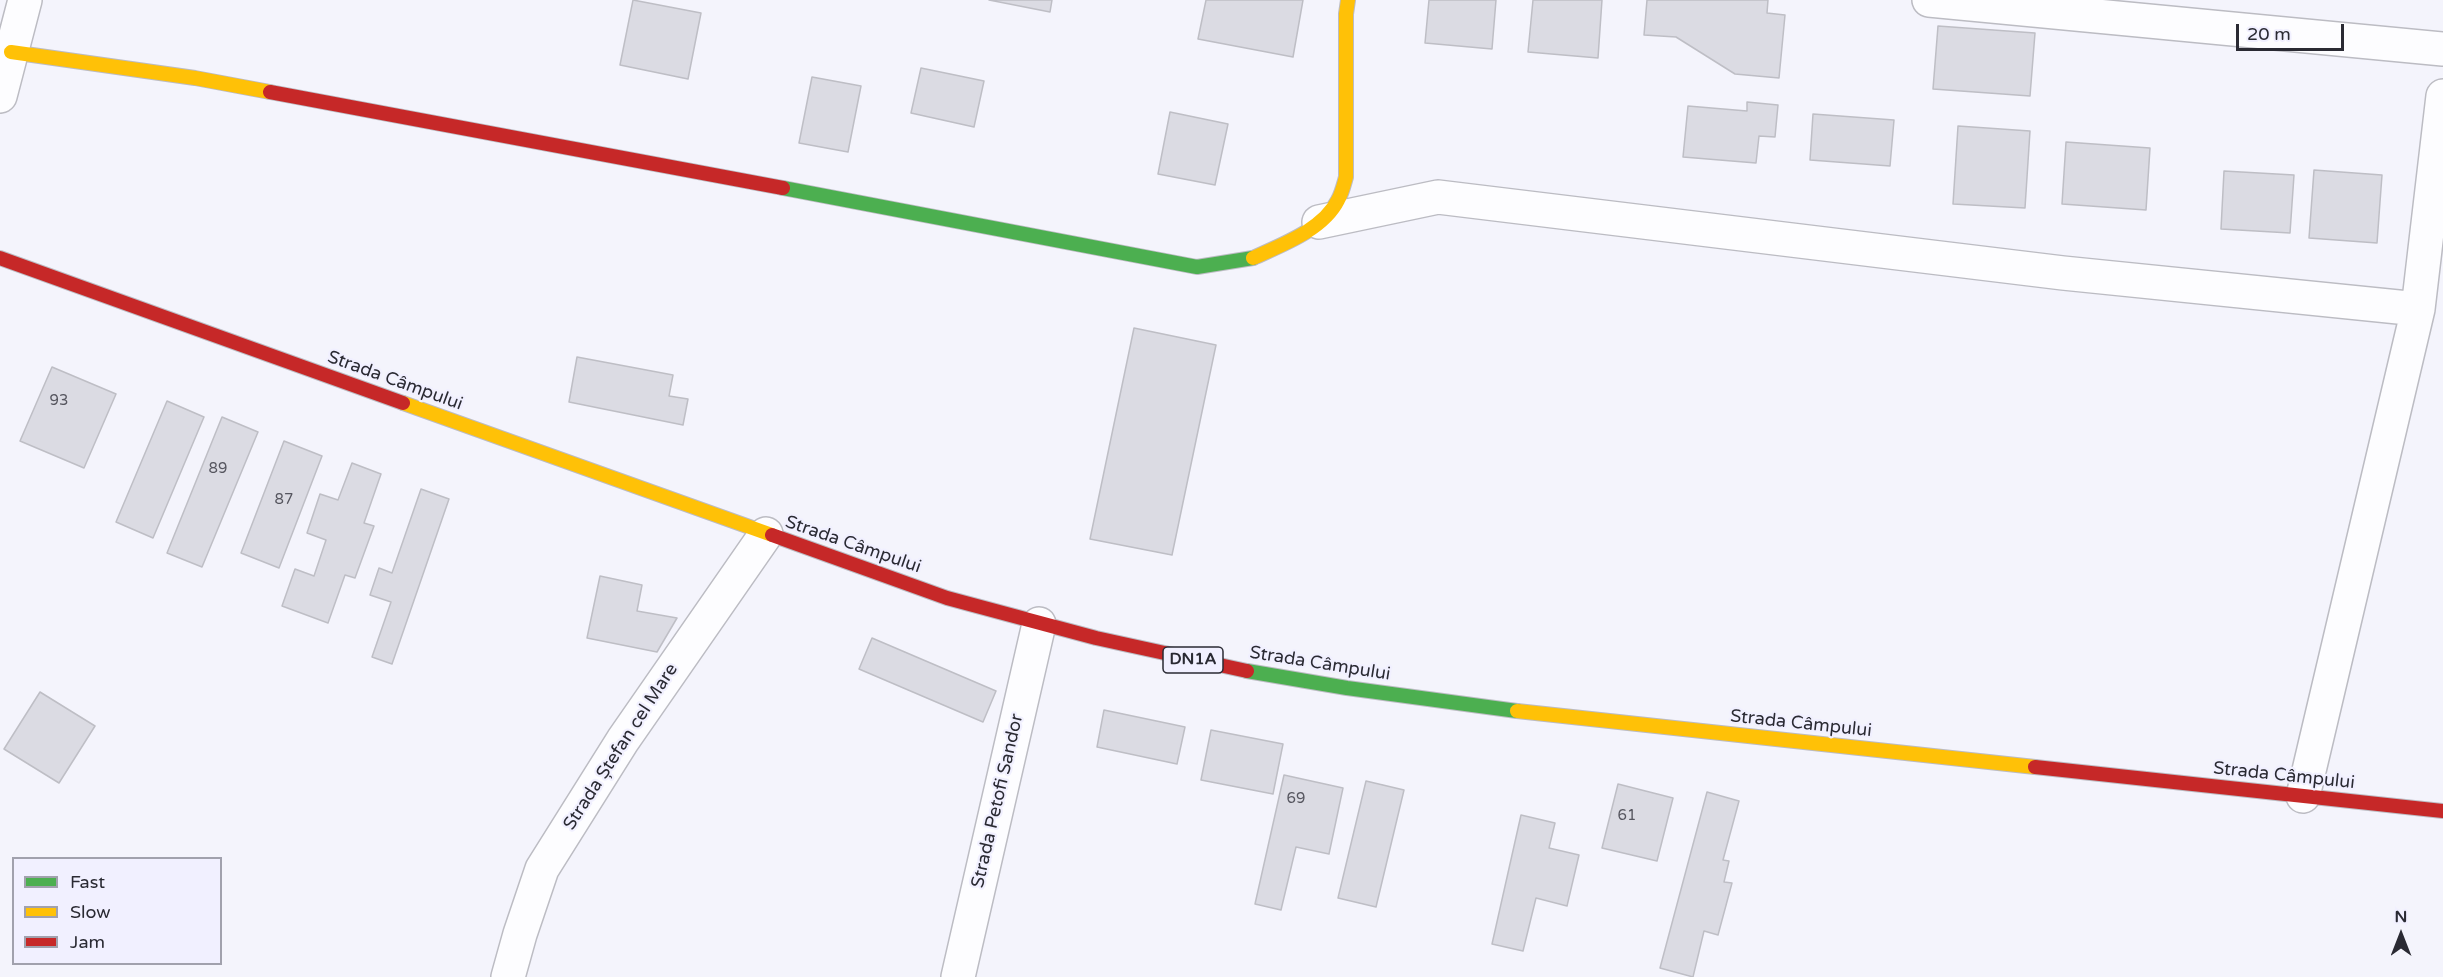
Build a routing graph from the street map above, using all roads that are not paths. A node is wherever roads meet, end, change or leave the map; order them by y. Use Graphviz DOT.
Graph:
graph roads {
  1 [pos="25,0"];
  2 [pos="1348,0"];
  3 [pos="1929,0"];
  4 [pos="2443,49"];
  5 [pos="11,51"];
  6 [pos="0,96"];
  7 [pos="2443,96"];
  8 [pos="1319,222"];
  9 [pos="0,258"];
  10 [pos="2418,309"];
  11 [pos="766,534"];
  12 [pos="1039,624"];
  13 [pos="2303,796"];
  14 [pos="2443,811"];
  15 [pos="508,977"];
  16 [pos="958,977"];
  1 -- 5 [label="street"];
  2 -- 8 [label="main road"];
  3 -- 4 [label="street"];
  5 -- 6 [label="street"];
  5 -- 8 [label="main road"];
  7 -- 10 [label="street"];
  8 -- 10 [label="street"];
  9 -- 11 [label="main road, Strada Câmpului / DN1A"];
  10 -- 13 [label="street"];
  11 -- 12 [label="main road, Strada Câmpului / DN1A"];
  11 -- 15 [label="street, Strada Ștefan cel Mare"];
  12 -- 13 [label="main road, Strada Câmpului / DN1A"];
  12 -- 16 [label="street, Strada Petofi Sandor"];
  13 -- 14 [label="main road, Strada Câmpului / DN1A"];
}
